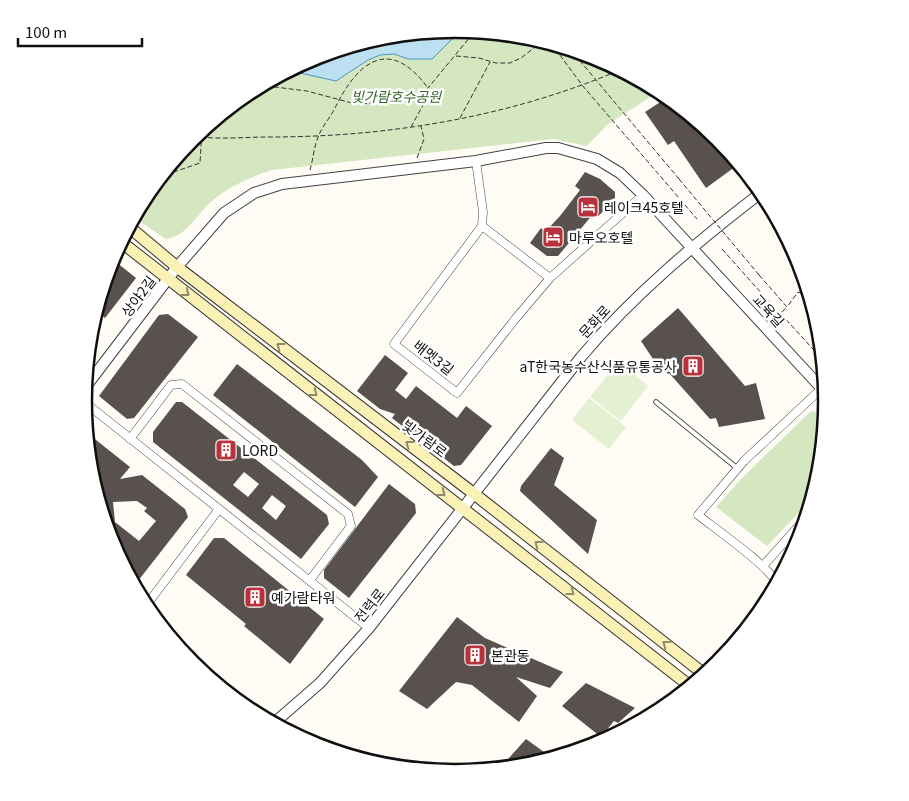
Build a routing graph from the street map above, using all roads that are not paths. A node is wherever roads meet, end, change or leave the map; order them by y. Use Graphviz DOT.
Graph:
graph roads {
  1 [pos="476,161"];
  2 [pos="643,194"];
  3 [pos="755,198"];
  4 [pos="482,226"];
  5 [pos="136,227"];
  6 [pos="126,246"];
  7 [pos="693,247"];
  8 [pos="177,267"];
  9 [pos="550,278"];
  10 [pos="168,279"];
  11 [pos="92,379"];
  12 [pos="817,383"];
  13 [pos="818,396"];
  14 [pos="656,402"];
  15 [pos="92,408"];
  16 [pos="130,439"];
  17 [pos="737,468"];
  18 [pos="473,493"];
  19 [pos="462,508"];
  20 [pos="219,509"];
  21 [pos="792,534"];
  22 [pos="763,566"];
  23 [pos="772,576"];
  24 [pos="310,580"];
  25 [pos="151,600"];
  26 [pos="369,628"];
  27 [pos="698,669"];
  28 [pos="684,681"];
  29 [pos="280,719"];
  1 -- 2 [label="street"];
  1 -- 4 [label="street"];
  1 -- 8 [label="street"];
  2 -- 7 [label="street"];
  2 -- 9 [label="street, 배멧3길"];
  3 -- 7 [label="street, 문화로"];
  4 -- 9 [label="street"];
  4 -- 9 [label="street, 배멧3길"];
  5 -- 8 [label="main road, 빛가람로"];
  6 -- 10 [label="main road"];
  7 -- 12 [label="street, 교육길"];
  7 -- 18 [label="street, 문화로"];
  8 -- 10 [label="street, 상야2길"];
  18 -- 8 [label="main road, 빛가람로, one-way"];
  10 -- 11 [label="street, 상야2길"];
  10 -- 19 [label="main road, one-way"];
  13 -- 17 [label="street"];
  14 -- 17 [label="lane"];
  15 -- 16 [label="street"];
  16 -- 20 [label="street"];
  16 -- 24 [label="street"];
  17 -- 22 [label="street"];
  18 -- 19 [label="street, 전력로"];
  27 -- 18 [label="main road, 빛가람로, one-way"];
  19 -- 26 [label="street, 전력로"];
  19 -- 28 [label="main road, one-way"];
  20 -- 24 [label="street"];
  20 -- 25 [label="street"];
  21 -- 22 [label="street"];
  22 -- 23 [label="street"];
  24 -- 26 [label="street"];
  26 -- 29 [label="street, 전력로"];
}
